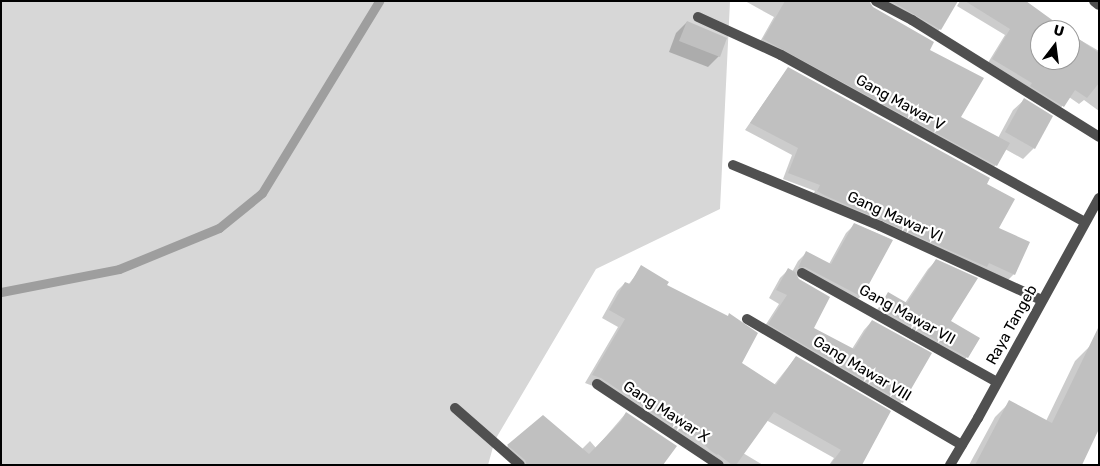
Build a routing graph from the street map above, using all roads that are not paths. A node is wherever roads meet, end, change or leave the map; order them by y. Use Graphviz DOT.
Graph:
graph roads {
  1 [pos="876,1"];
  2 [pos="1094,1"];
  3 [pos="1099,5"];
  4 [pos="698,17"];
  5 [pos="1099,138"];
  6 [pos="733,165"];
  7 [pos="1099,198"];
  8 [pos="1085,222"];
  9 [pos="802,273"];
  10 [pos="1042,300"];
  11 [pos="747,319"];
  12 [pos="998,382"];
  13 [pos="597,384"];
  14 [pos="455,408"];
  15 [pos="962,445"];
  16 [pos="520,465"];
  17 [pos="719,465"];
  18 [pos="950,465"];
  1 -- 5 [label="street"];
  2 -- 3 [label="street"];
  4 -- 8 [label="street, Gang Mawar V"];
  6 -- 10 [label="street, Gang Mawar VI"];
  7 -- 8 [label="street, Raya Tangeb"];
  8 -- 10 [label="street, Raya Tangeb"];
  9 -- 12 [label="street, Gang Mawar VII"];
  10 -- 12 [label="street, Raya Tangeb"];
  11 -- 15 [label="street, Gang Mawar VIII"];
  12 -- 15 [label="street, Raya Tangeb"];
  13 -- 17 [label="street, Gang Mawar X"];
  14 -- 16 [label="street"];
  15 -- 18 [label="street, Raya Tangeb"];
}
